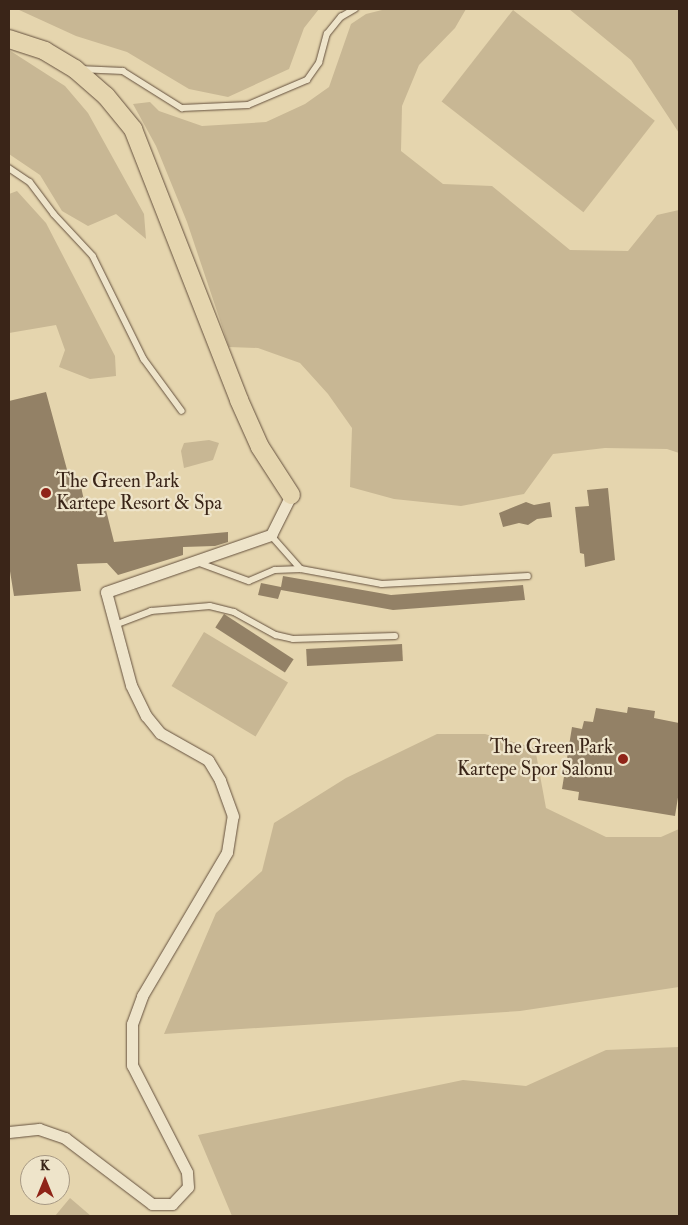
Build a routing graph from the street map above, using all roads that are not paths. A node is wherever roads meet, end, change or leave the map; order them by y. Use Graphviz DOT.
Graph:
graph roads {
  1 [pos="355,9"];
  2 [pos="9,39"];
  3 [pos="75,69"];
  4 [pos="9,168"];
  5 [pos="182,412"];
  6 [pos="290,495"];
  7 [pos="271,535"];
  8 [pos="195,561"];
  9 [pos="301,569"];
  10 [pos="528,576"];
  11 [pos="115,625"];
  12 [pos="395,636"];
  13 [pos="9,1132"];
  1 -- 3 [label="lane"];
  2 -- 3 [label="main road"];
  3 -- 6 [label="main road"];
  4 -- 5 [label="lane"];
  6 -- 7 [label="street"];
  7 -- 8 [label="street"];
  7 -- 9 [label="lane"];
  8 -- 9 [label="lane"];
  8 -- 11 [label="street"];
  9 -- 10 [label="lane"];
  11 -- 12 [label="lane"];
  11 -- 13 [label="street"];
}
